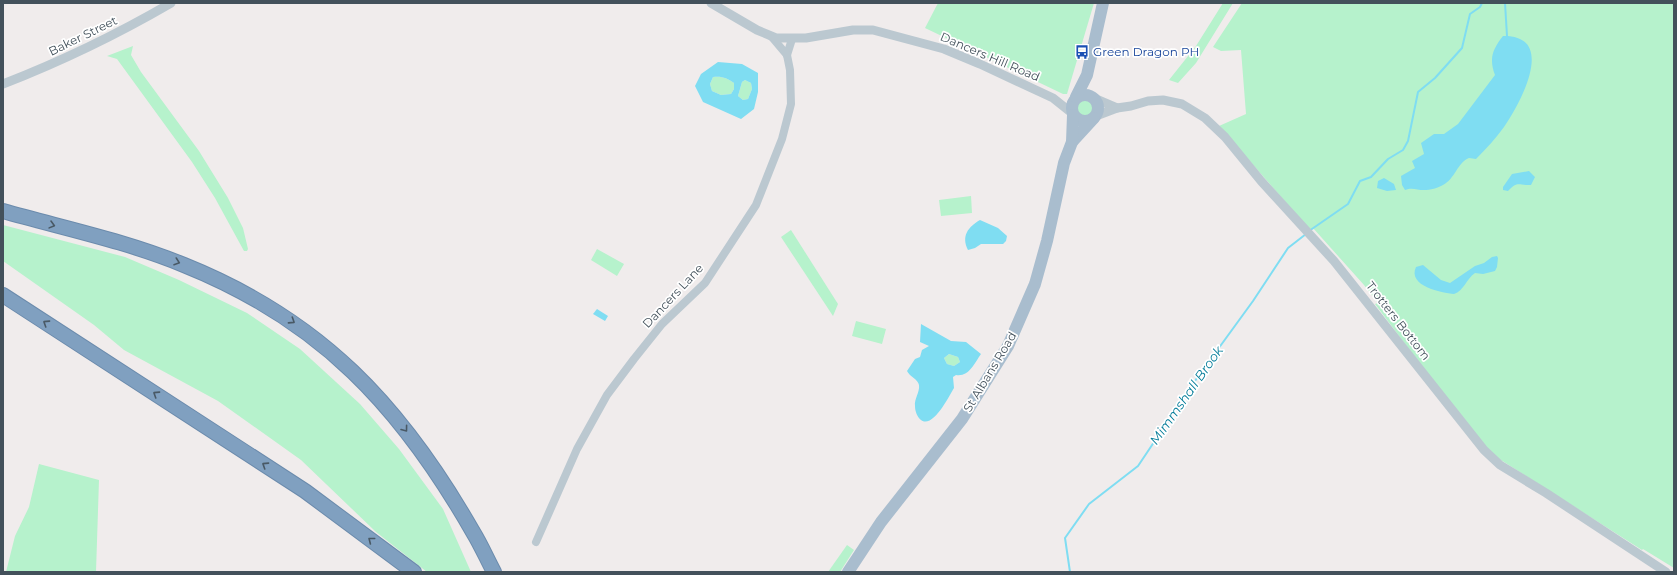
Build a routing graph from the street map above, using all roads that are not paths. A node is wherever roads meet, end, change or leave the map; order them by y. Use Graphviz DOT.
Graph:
graph roads {
  1 [pos="170,3"];
  2 [pos="711,3"];
  3 [pos="1103,3"];
  4 [pos="771,36"];
  5 [pos="792,39"];
  6 [pos="787,55"];
  7 [pos="1087,75"];
  8 [pos="3,84"];
  9 [pos="1053,98"];
  10 [pos="1076,98"];
  11 [pos="1095,99"];
  12 [pos="1117,108"];
  13 [pos="1073,114"];
  14 [pos="1095,117"];
  15 [pos="1072,142"];
  16 [pos="3,211"];
  17 [pos="3,295"];
  18 [pos="474,533"];
  19 [pos="536,542"];
  20 [pos="404,568"];
  21 [pos="414,572"];
  22 [pos="494,572"];
  23 [pos="502,572"];
  24 [pos="848,572"];
  25 [pos="1666,572"];
  1 -- 8 [label="street, Baker Street"];
  2 -- 4 [label="street, Dancers Hill Road"];
  3 -- 7 [label="main road"];
  4 -- 5 [label="street, Dancers Hill Road"];
  4 -- 6 [label="street"];
  5 -- 6 [label="street, Dancers Lane"];
  5 -- 9 [label="street, Dancers Hill Road"];
  6 -- 19 [label="street, Dancers Lane"];
  7 -- 10 [label="main road"];
  7 -- 11 [label="main road"];
  9 -- 10 [label="street, Dancers Hill Road"];
  9 -- 13 [label="street, Dancers Hill Road"];
  10 -- 11 [label="main road"];
  10 -- 13 [label="main road"];
  11 -- 12 [label="street"];
  11 -- 14 [label="main road"];
  12 -- 14 [label="street, Trotters Bottom"];
  12 -- 25 [label="street, Trotters Bottom"];
  13 -- 14 [label="main road"];
  13 -- 15 [label="main road, St Albans Road"];
  14 -- 15 [label="main road, St Albans Road"];
  15 -- 24 [label="main road, St Albans Road"];
  16 -- 18 [label="highway, one-way"];
  20 -- 17 [label="highway, one-way"];
  18 -- 22 [label="highway"];
  18 -- 23 [label="highway"];
  20 -- 21 [label="highway"];
}
